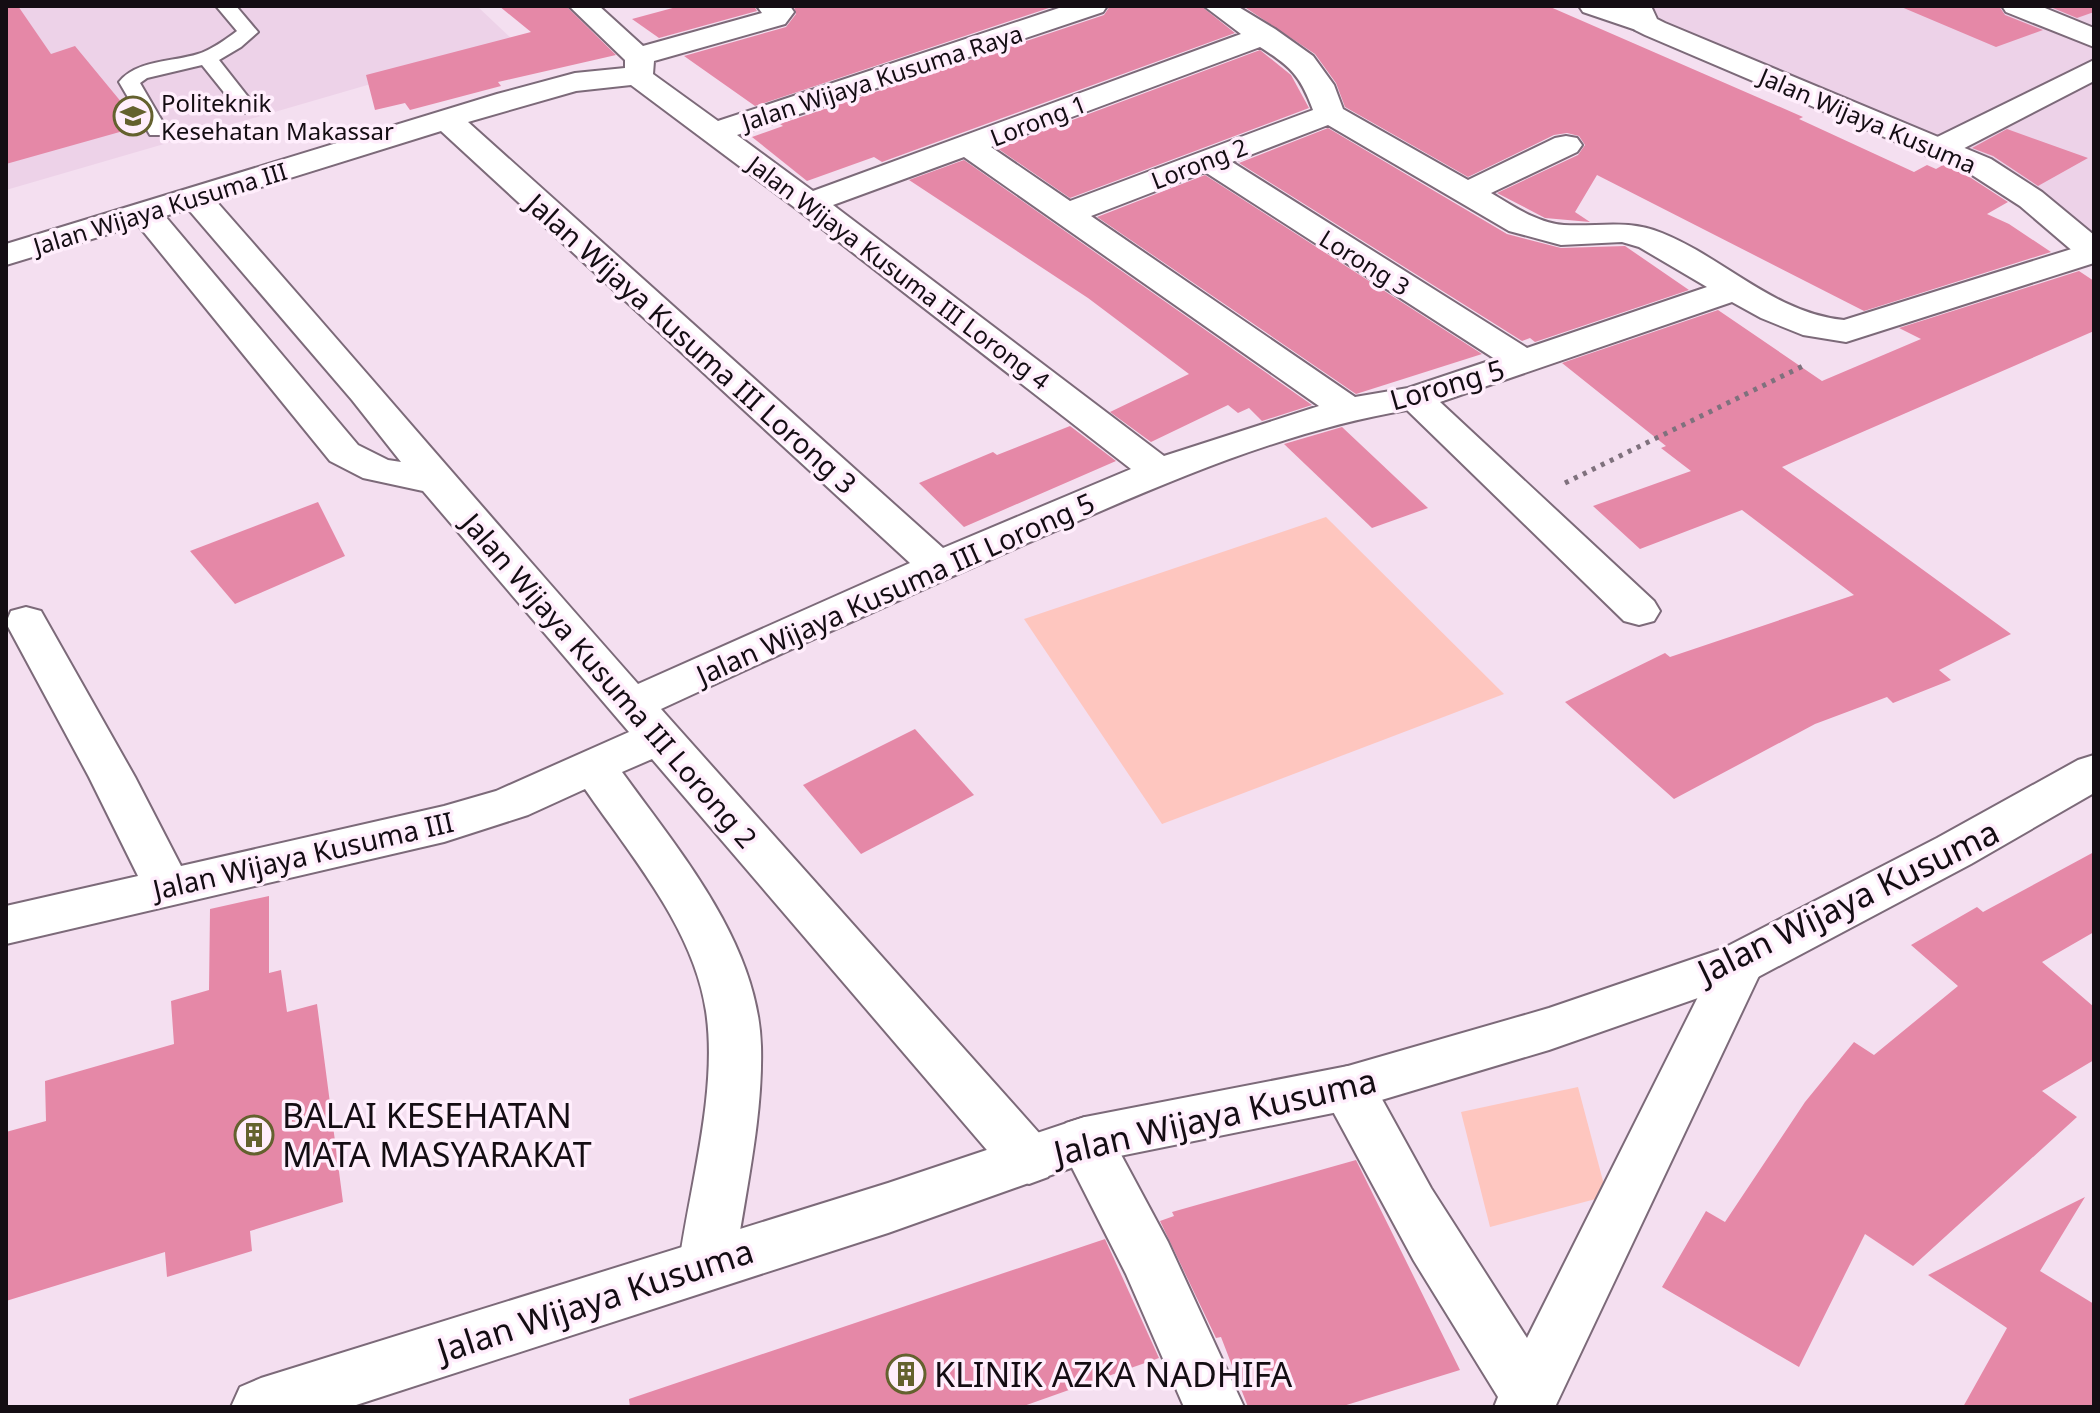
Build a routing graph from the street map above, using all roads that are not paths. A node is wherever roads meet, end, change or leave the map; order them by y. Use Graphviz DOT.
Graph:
graph roads {
  1 [pos="226,6"];
  2 [pos="583,6"];
  3 [pos="771,6"];
  4 [pos="1093,6"];
  5 [pos="1218,6"];
  6 [pos="1593,6"];
  7 [pos="2016,6"];
  8 [pos="2078,6"];
  9 [pos="2094,12"];
  10 [pos="1641,15"];
  11 [pos="1265,35"];
  12 [pos="2094,38"];
  13 [pos="207,58"];
  14 [pos="638,66"];
  15 [pos="2094,69"];
  16 [pos="246,107"];
  17 [pos="1330,114"];
  18 [pos="446,119"];
  19 [pos="157,131"];
  20 [pos="716,132"];
  21 [pos="1566,145"];
  22 [pos="969,146"];
  23 [pos="1938,149"];
  24 [pos="1207,160"];
  25 [pos="1468,192"];
  26 [pos="195,197"];
  27 [pos="809,203"];
  28 [pos="145,213"];
  29 [pos="1068,213"];
  30 [pos="2094,252"];
  31 [pos="6,255"];
  32 [pos="1732,290"];
  33 [pos="1525,362"];
  34 [pos="1415,398"];
  35 [pos="1348,409"];
  36 [pos="1159,471"];
  37 [pos="436,481"];
  38 [pos="938,566"];
  39 [pos="1639,611"];
  40 [pos="26,621"];
  41 [pos="645,721"];
  42 [pos="594,768"];
  43 [pos="2094,772"];
  44 [pos="167,886"];
  45 [pos="6,925"];
  46 [pos="1740,963"];
  47 [pos="1348,1088"];
  48 [pos="1085,1140"];
  49 [pos="1029,1160"];
  50 [pos="707,1264"];
  51 [pos="1526,1399"];
  52 [pos="261,1407"];
  53 [pos="1214,1407"];
  1 -- 13 [label="lane"];
  2 -- 14 [label="street, Jalan Wijaya Kusuma III Lorong 4"];
  3 -- 14 [label="street, Jalan Wijaya Kusuma III"];
  4 -- 20 [label="street, Jalan Wijaya Kusuma Raya"];
  5 -- 11 [label="street"];
  6 -- 10 [label="street, Jalan Wijaya Kusuma"];
  7 -- 12 [label="street"];
  8 -- 9 [label="street"];
  10 -- 23 [label="street, Jalan Wijaya Kusuma"];
  11 -- 17 [label="street"];
  11 -- 22 [label="street, Lorong 1"];
  13 -- 16 [label="lane"];
  13 -- 19 [label="lane"];
  14 -- 18 [label="street, Jalan Wijaya Kusuma III"];
  14 -- 20 [label="street, Jalan Wijaya Kusuma III Lorong 4"];
  15 -- 23 [label="street"];
  17 -- 24 [label="street, Lorong 2"];
  17 -- 25 [label="street"];
  18 -- 26 [label="street, Jalan Wijaya Kusuma III"];
  18 -- 38 [label="street, Jalan Wijaya Kusuma III Lorong 3"];
  20 -- 27 [label="street, Jalan Wijaya Kusuma III Lorong 4"];
  21 -- 25 [label="street"];
  22 -- 27 [label="street, Lorong 1"];
  22 -- 29 [label="street"];
  23 -- 30 [label="street, Jalan Wijaya Kusuma"];
  24 -- 29 [label="street, Lorong 2"];
  24 -- 33 [label="street, Lorong 3"];
  25 -- 32 [label="street"];
  26 -- 28 [label="street, Jalan Wijaya Kusuma III"];
  26 -- 37 [label="street, Jalan Wijaya Kusuma III Lorong 2"];
  27 -- 36 [label="street, Jalan Wijaya Kusuma III Lorong 4"];
  28 -- 31 [label="street, Jalan Wijaya Kusuma III"];
  28 -- 37 [label="street"];
  29 -- 35 [label="street"];
  30 -- 32 [label="street"];
  32 -- 33 [label="street, Lorong 5"];
  33 -- 34 [label="street, Lorong 5"];
  34 -- 35 [label="street, Lorong 5"];
  34 -- 39 [label="street"];
  35 -- 36 [label="street, Lorong 5"];
  36 -- 38 [label="street, Jalan Wijaya Kusuma III Lorong 5"];
  37 -- 41 [label="street, Jalan Wijaya Kusuma III Lorong 2"];
  38 -- 41 [label="street, Jalan Wijaya Kusuma III Lorong 5"];
  40 -- 44 [label="street"];
  41 -- 42 [label="street, Jalan Wijaya Kusuma III"];
  41 -- 49 [label="street, Jalan Wijaya Kusuma III Lorong 2"];
  42 -- 44 [label="street, Jalan Wijaya Kusuma III"];
  42 -- 50 [label="street"];
  43 -- 46 [label="street, Jalan Wijaya Kusuma"];
  44 -- 45 [label="street, Jalan Wijaya Kusuma III"];
  46 -- 47 [label="street, Jalan Wijaya Kusuma"];
  46 -- 51 [label="street"];
  47 -- 48 [label="street, Jalan Wijaya Kusuma"];
  47 -- 51 [label="street"];
  48 -- 49 [label="street, Jalan Wijaya Kusuma"];
  48 -- 53 [label="street"];
  49 -- 50 [label="street, Jalan Wijaya Kusuma"];
  50 -- 52 [label="street, Jalan Wijaya Kusuma"];
}
